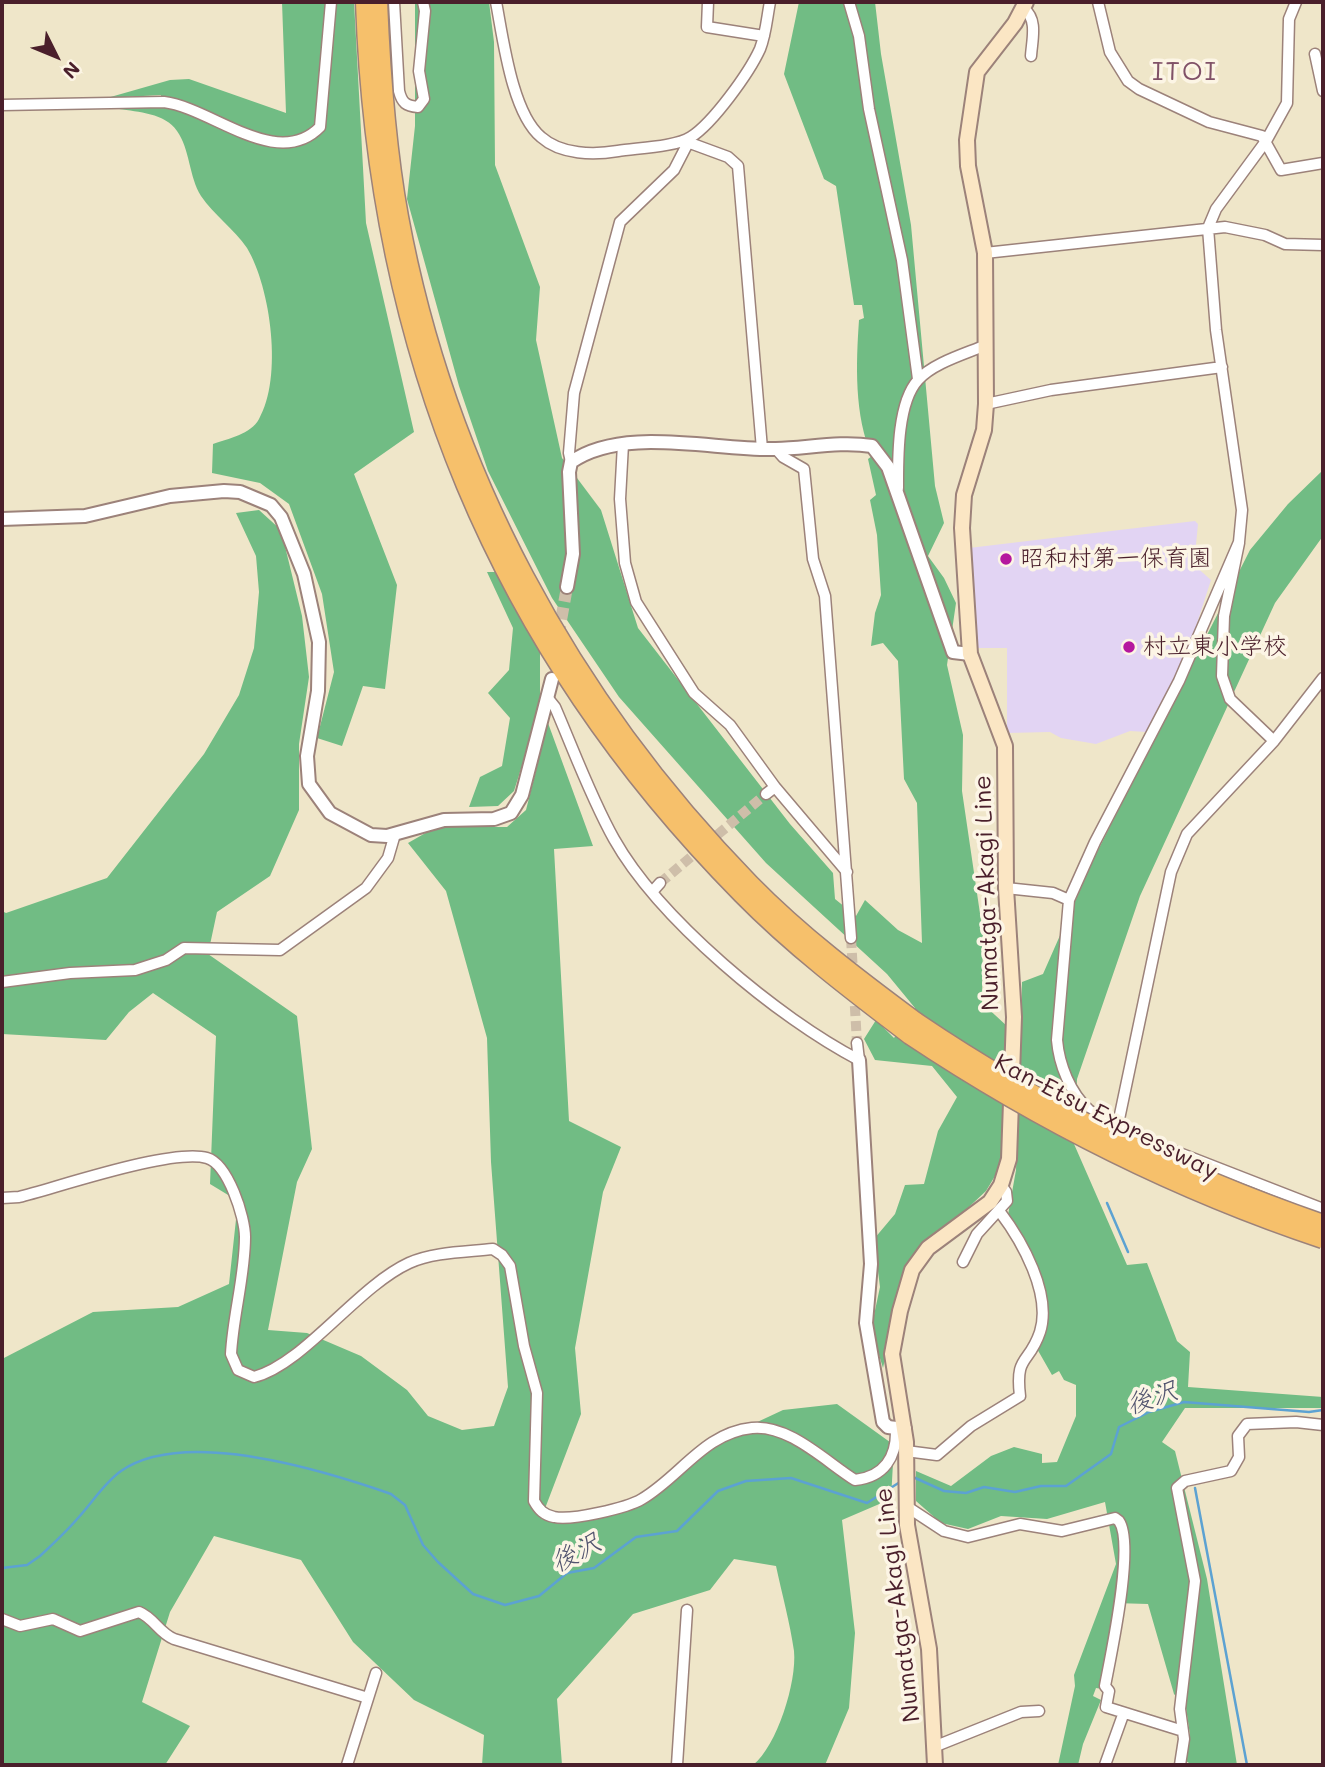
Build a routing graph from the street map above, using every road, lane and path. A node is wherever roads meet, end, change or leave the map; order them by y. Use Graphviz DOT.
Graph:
graph roads {
  1 [pos="331,2"];
  2 [pos="365,2"];
  3 [pos="378,2"];
  4 [pos="394,2"];
  5 [pos="423,2"];
  6 [pos="496,2"];
  7 [pos="708,2"];
  8 [pos="770,2"];
  9 [pos="849,2"];
  10 [pos="1098,2"];
  11 [pos="1296,2"];
  12 [pos="1025,5"];
  13 [pos="764,36"];
  14 [pos="1315,54"];
  15 [pos="1031,56"];
  16 [pos="1323,91"];
  17 [pos="2,105"];
  18 [pos="691,140"];
  19 [pos="1266,141"];
  20 [pos="1323,163"];
  21 [pos="1208,228"];
  22 [pos="1323,245"];
  23 [pos="985,253"];
  24 [pos="986,345"];
  25 [pos="1222,366"];
  26 [pos="918,379"];
  27 [pos="986,404"];
  28 [pos="623,444"];
  29 [pos="762,449"];
  30 [pos="776,449"];
  31 [pos="572,462"];
  32 [pos="898,499"];
  33 [pos="2,519"];
  34 [pos="1239,542"];
  35 [pos="566,587"];
  36 [pos="970,654"];
  37 [pos="1323,678"];
  38 [pos="552,679"];
  39 [pos="547,697"];
  40 [pos="1274,741"];
  41 [pos="395,834"];
  42 [pos="846,872"];
  43 [pos="660,883"];
  44 [pos="1006,888"];
  45 [pos="652,892"];
  46 [pos="1069,900"];
  47 [pos="851,938"];
  48 [pos="2,982"];
  49 [pos="913,1028"];
  50 [pos="857,1043"];
  51 [pos="859,1060"];
  52 [pos="1118,1124"];
  53 [pos="1001,1185"];
  54 [pos="2,1198"];
  55 [pos="1323,1209"];
  56 [pos="1000,1212"];
  57 [pos="1323,1224"];
  58 [pos="1323,1239"];
  59 [pos="963,1262"];
  60 [pos="1323,1425"];
  61 [pos="901,1429"];
  62 [pos="905,1457"];
  63 [pos="905,1498"];
  64 [pos="687,1610"];
  65 [pos="2,1619"];
  66 [pos="376,1673"];
  67 [pos="368,1698"];
  68 [pos="1039,1711"];
  69 [pos="1124,1714"];
  70 [pos="1183,1731"];
  71 [pos="936,1746"];
  72 [pos="347,1765"];
  73 [pos="677,1765"];
  74 [pos="935,1765"];
  75 [pos="1105,1765"];
  76 [pos="1180,1765"];
  1 -- 17 [label="street"];
  2 -- 49 [label="highway, Kan-Etsu Expressway"];
  3 -- 49 [label="highway, Kan-Etsu Expressway"];
  4 -- 5 [label="street"];
  6 -- 18 [label="street"];
  7 -- 13 [label="street"];
  8 -- 13 [label="street"];
  9 -- 26 [label="street"];
  10 -- 19 [label="street"];
  11 -- 19 [label="street"];
  12 -- 15 [label="street"];
  12 -- 23 [label="main road, Numatga-Akagi Line"];
  13 -- 18 [label="street"];
  14 -- 16 [label="street"];
  18 -- 29 [label="street"];
  18 -- 31 [label="street"];
  19 -- 20 [label="street"];
  19 -- 21 [label="street"];
  21 -- 22 [label="street"];
  21 -- 23 [label="street"];
  21 -- 25 [label="street"];
  23 -- 24 [label="main road, Numatga-Akagi Line"];
  24 -- 26 [label="street"];
  24 -- 27 [label="main road, Numatga-Akagi Line"];
  25 -- 27 [label="street"];
  25 -- 34 [label="street"];
  26 -- 32 [label="street"];
  27 -- 36 [label="main road, Numatga-Akagi Line"];
  28 -- 29 [label="street"];
  28 -- 31 [label="street"];
  28 -- 42 [label="street"];
  29 -- 30 [label="street"];
  30 -- 32 [label="street"];
  30 -- 42 [label="street"];
  31 -- 35 [label="street"];
  32 -- 36 [label="street"];
  33 -- 41 [label="street"];
  34 -- 40 [label="street"];
  34 -- 46 [label="street"];
  36 -- 44 [label="main road, Numatga-Akagi Line"];
  37 -- 40 [label="street"];
  38 -- 39 [label="street"];
  39 -- 41 [label="street"];
  39 -- 45 [label="street"];
  40 -- 52 [label="street"];
  41 -- 48 [label="street"];
  42 -- 47 [label="street"];
  43 -- 45 [label="street"];
  44 -- 46 [label="street"];
  44 -- 53 [label="main road, Numatga-Akagi Line"];
  45 -- 51 [label="street"];
  46 -- 52 [label="street"];
  49 -- 57 [label="highway, Kan-Etsu Expressway, bridge"];
  49 -- 58 [label="highway, Kan-Etsu Expressway, bridge"];
  50 -- 51 [label="street"];
  51 -- 61 [label="street"];
  52 -- 55 [label="street"];
  53 -- 56 [label="street"];
  53 -- 61 [label="main road, Numatga-Akagi Line"];
  54 -- 61 [label="street"];
  56 -- 59 [label="street"];
  56 -- 62 [label="street"];
  60 -- 70 [label="street"];
  61 -- 62 [label="main road, Numatga-Akagi Line"];
  62 -- 63 [label="main road, Numatga-Akagi Line"];
  63 -- 69 [label="street"];
  63 -- 71 [label="main road, Numatga-Akagi Line"];
  64 -- 73 [label="street"];
  65 -- 67 [label="street"];
  66 -- 67 [label="street"];
  67 -- 72 [label="street"];
  68 -- 71 [label="street"];
  69 -- 70 [label="street"];
  69 -- 75 [label="street"];
  70 -- 76 [label="street"];
  71 -- 74 [label="main road, Numatga-Akagi Line"];
}
